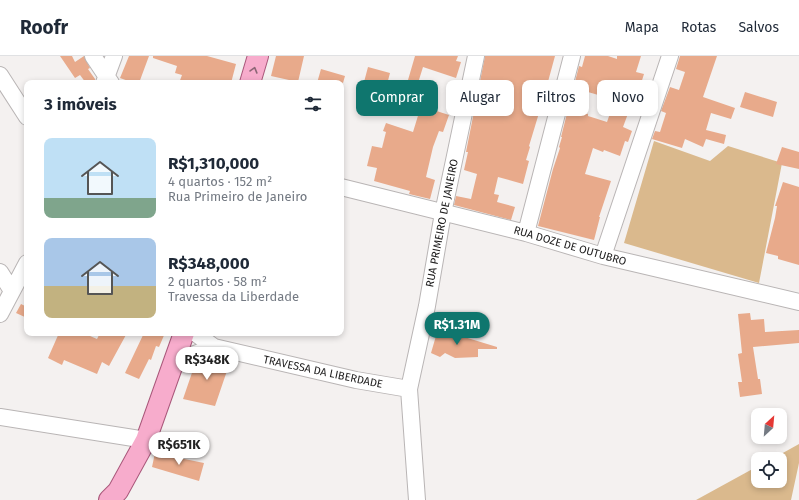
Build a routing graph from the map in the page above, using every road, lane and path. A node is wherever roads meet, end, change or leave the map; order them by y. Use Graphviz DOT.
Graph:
graph roads {
  1 [pos="94,56"];
  2 [pos="114,56"];
  3 [pos="258,56"];
  4 [pos="476,56"];
  5 [pos="572,56"];
  6 [pos="670,56"];
  7 [pos="0,75"];
  8 [pos="106,80"];
  9 [pos="107,80"];
  10 [pos="251,80"];
  11 [pos="24,112"];
  12 [pos="344,188"];
  13 [pos="443,213"];
  14 [pos="526,233"];
  15 [pos="603,256"];
  16 [pos="24,269"];
  17 [pos="0,272"];
  18 [pos="12,291"];
  19 [pos="799,302"];
  20 [pos="0,314"];
  21 [pos="183,336"];
  22 [pos="199,336"];
  23 [pos="214,347"];
  24 [pos="175,361"];
  25 [pos="409,390"];
  26 [pos="0,417"];
  27 [pos="146,440"];
  28 [pos="109,500"];
  29 [pos="417,500"];
  1 -- 8 [label="street"];
  2 -- 9 [label="street"];
  10 -- 3 [label="main road, one-way"];
  4 -- 13 [label="street, RUA PRIMEIRO DE JANEIRO"];
  5 -- 14 [label="street"];
  6 -- 15 [label="street"];
  7 -- 11 [label="street"];
  12 -- 13 [label="street, RUA DOZE DE OUTUBRO"];
  13 -- 14 [label="street, RUA DOZE DE OUTUBRO"];
  13 -- 25 [label="street, RUA PRIMEIRO DE JANEIRO"];
  14 -- 15 [label="street, RUA DOZE DE OUTUBRO"];
  15 -- 19 [label="street, RUA DOZE DE OUTUBRO"];
  16 -- 18 [label="street"];
  17 -- 18 [label="street"];
  18 -- 20 [label="street"];
  21 -- 24 [label="main road"];
  22 -- 23 [label="street"];
  23 -- 24 [label="street"];
  23 -- 25 [label="street, TRAVESSA DA LIBERDADE"];
  24 -- 27 [label="main road"];
  25 -- 29 [label="street"];
  26 -- 27 [label="street"];
  27 -- 28 [label="main road"];
}
